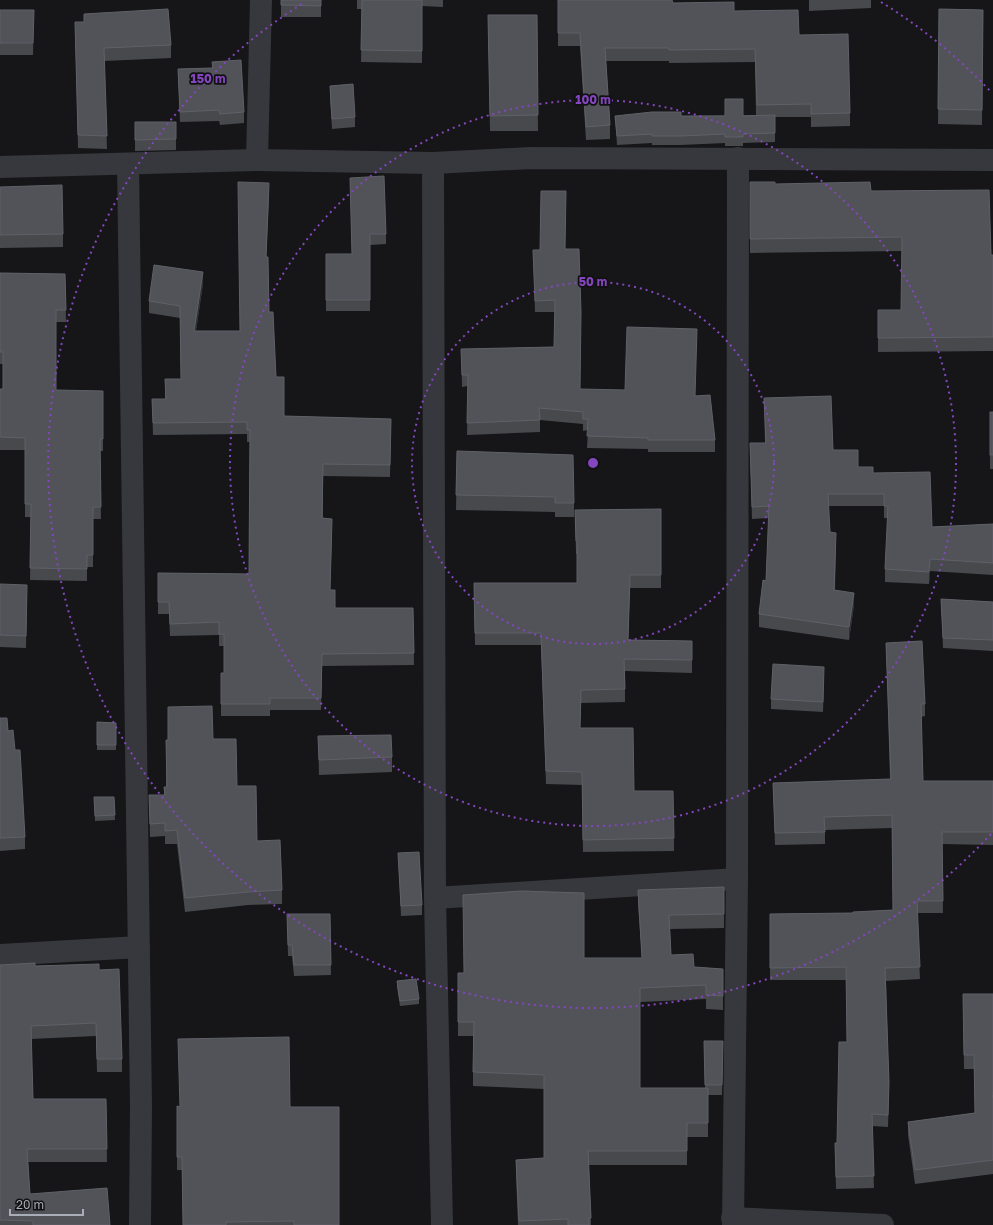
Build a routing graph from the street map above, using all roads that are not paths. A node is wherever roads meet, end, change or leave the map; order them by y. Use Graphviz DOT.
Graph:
graph roads {
  1 [pos="261,0"];
  2 [pos="738,158"];
  3 [pos="257,160"];
  4 [pos="993,160"];
  5 [pos="433,162"];
  6 [pos="128,164"];
  7 [pos="0,167"];
  8 [pos="737,879"];
  9 [pos="436,898"];
  10 [pos="139,947"];
  11 [pos="0,955"];
  12 [pos="733,1221"];
  13 [pos="140,1225"];
  14 [pos="442,1225"];
  15 [pos="883,1225"];
  1 -- 3 [label="street"];
  2 -- 4 [label="street"];
  2 -- 5 [label="street"];
  2 -- 8 [label="street"];
  3 -- 5 [label="street"];
  3 -- 6 [label="street"];
  5 -- 9 [label="street"];
  6 -- 7 [label="street"];
  6 -- 10 [label="street"];
  8 -- 9 [label="street"];
  8 -- 12 [label="street"];
  9 -- 14 [label="street"];
  10 -- 11 [label="street"];
  10 -- 13 [label="street"];
  12 -- 15 [label="street"];
}
